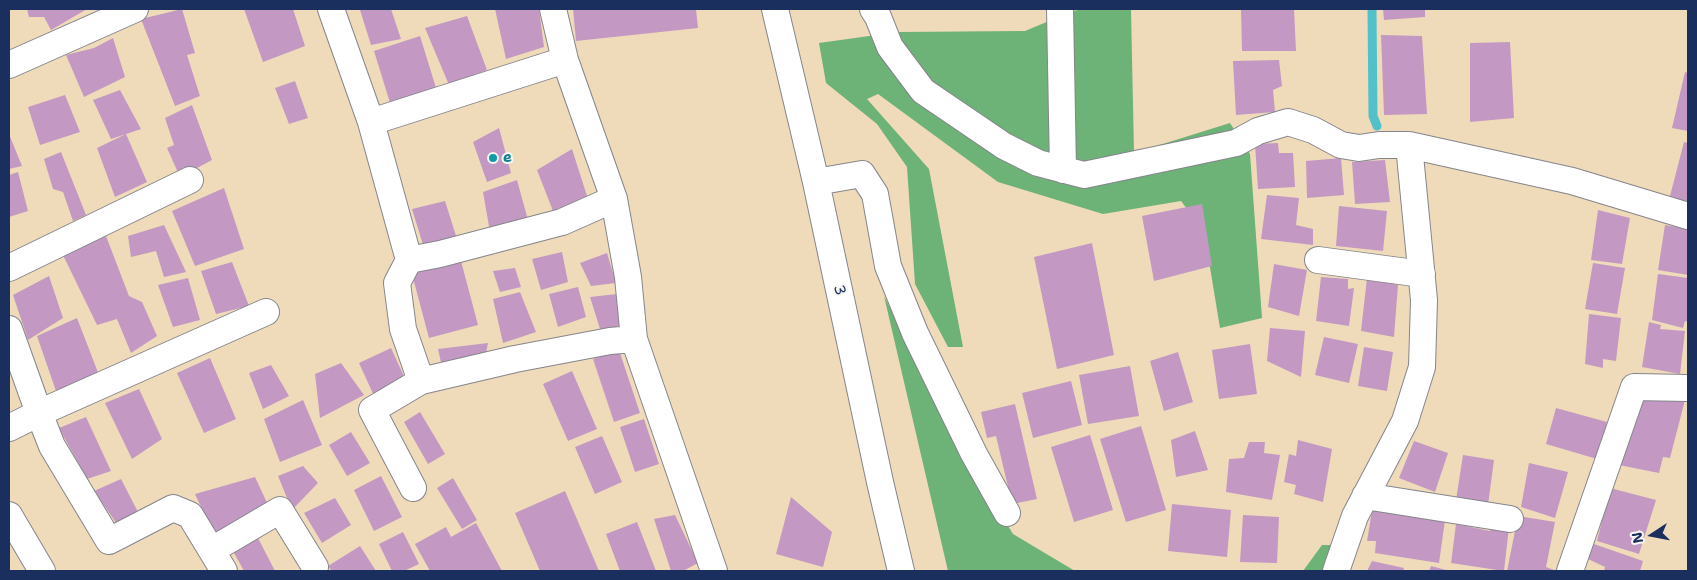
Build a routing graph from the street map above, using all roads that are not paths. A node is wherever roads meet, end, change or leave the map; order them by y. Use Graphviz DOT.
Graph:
graph roads {
  1 [pos="135,9"];
  2 [pos="331,9"];
  3 [pos="553,9"];
  4 [pos="775,9"];
  5 [pos="872,9"];
  6 [pos="1060,9"];
  7 [pos="565,60"];
  8 [pos="9,64"];
  9 [pos="371,122"];
  10 [pos="1408,145"];
  11 [pos="1063,170"];
  12 [pos="190,180"];
  13 [pos="816,182"];
  14 [pos="614,199"];
  15 [pos="1688,216"];
  16 [pos="409,260"];
  17 [pos="1318,260"];
  18 [pos="9,268"];
  19 [pos="1422,274"];
  20 [pos="266,312"];
  21 [pos="9,329"];
  22 [pos="634,339"];
  23 [pos="421,381"];
  24 [pos="1688,388"];
  25 [pos="39,413"];
  26 [pos="9,428"];
  27 [pos="413,488"];
  28 [pos="1365,496"];
  29 [pos="1007,513"];
  30 [pos="9,515"];
  31 [pos="1510,519"];
  32 [pos="218,561"];
  33 [pos="315,567"];
  34 [pos="42,571"];
  35 [pos="714,571"];
  36 [pos="901,571"];
  37 [pos="1336,571"];
  38 [pos="1570,571"];
  1 -- 8 [label="street"];
  2 -- 9 [label="street"];
  3 -- 7 [label="street"];
  4 -- 13 [label="street, 3"];
  5 -- 11 [label="street"];
  6 -- 11 [label="street"];
  7 -- 9 [label="street"];
  7 -- 14 [label="street"];
  9 -- 16 [label="street"];
  10 -- 11 [label="street"];
  10 -- 15 [label="street"];
  10 -- 19 [label="street"];
  12 -- 18 [label="street"];
  13 -- 29 [label="street"];
  13 -- 36 [label="street, 3"];
  14 -- 16 [label="street"];
  14 -- 22 [label="street"];
  16 -- 23 [label="street"];
  17 -- 19 [label="street"];
  19 -- 28 [label="street"];
  20 -- 25 [label="street"];
  21 -- 25 [label="street"];
  22 -- 23 [label="street"];
  22 -- 35 [label="street"];
  23 -- 27 [label="street"];
  24 -- 38 [label="street"];
  25 -- 26 [label="street"];
  25 -- 32 [label="street"];
  28 -- 31 [label="street"];
  28 -- 37 [label="street"];
  30 -- 34 [label="street"];
  32 -- 33 [label="street"];
}
